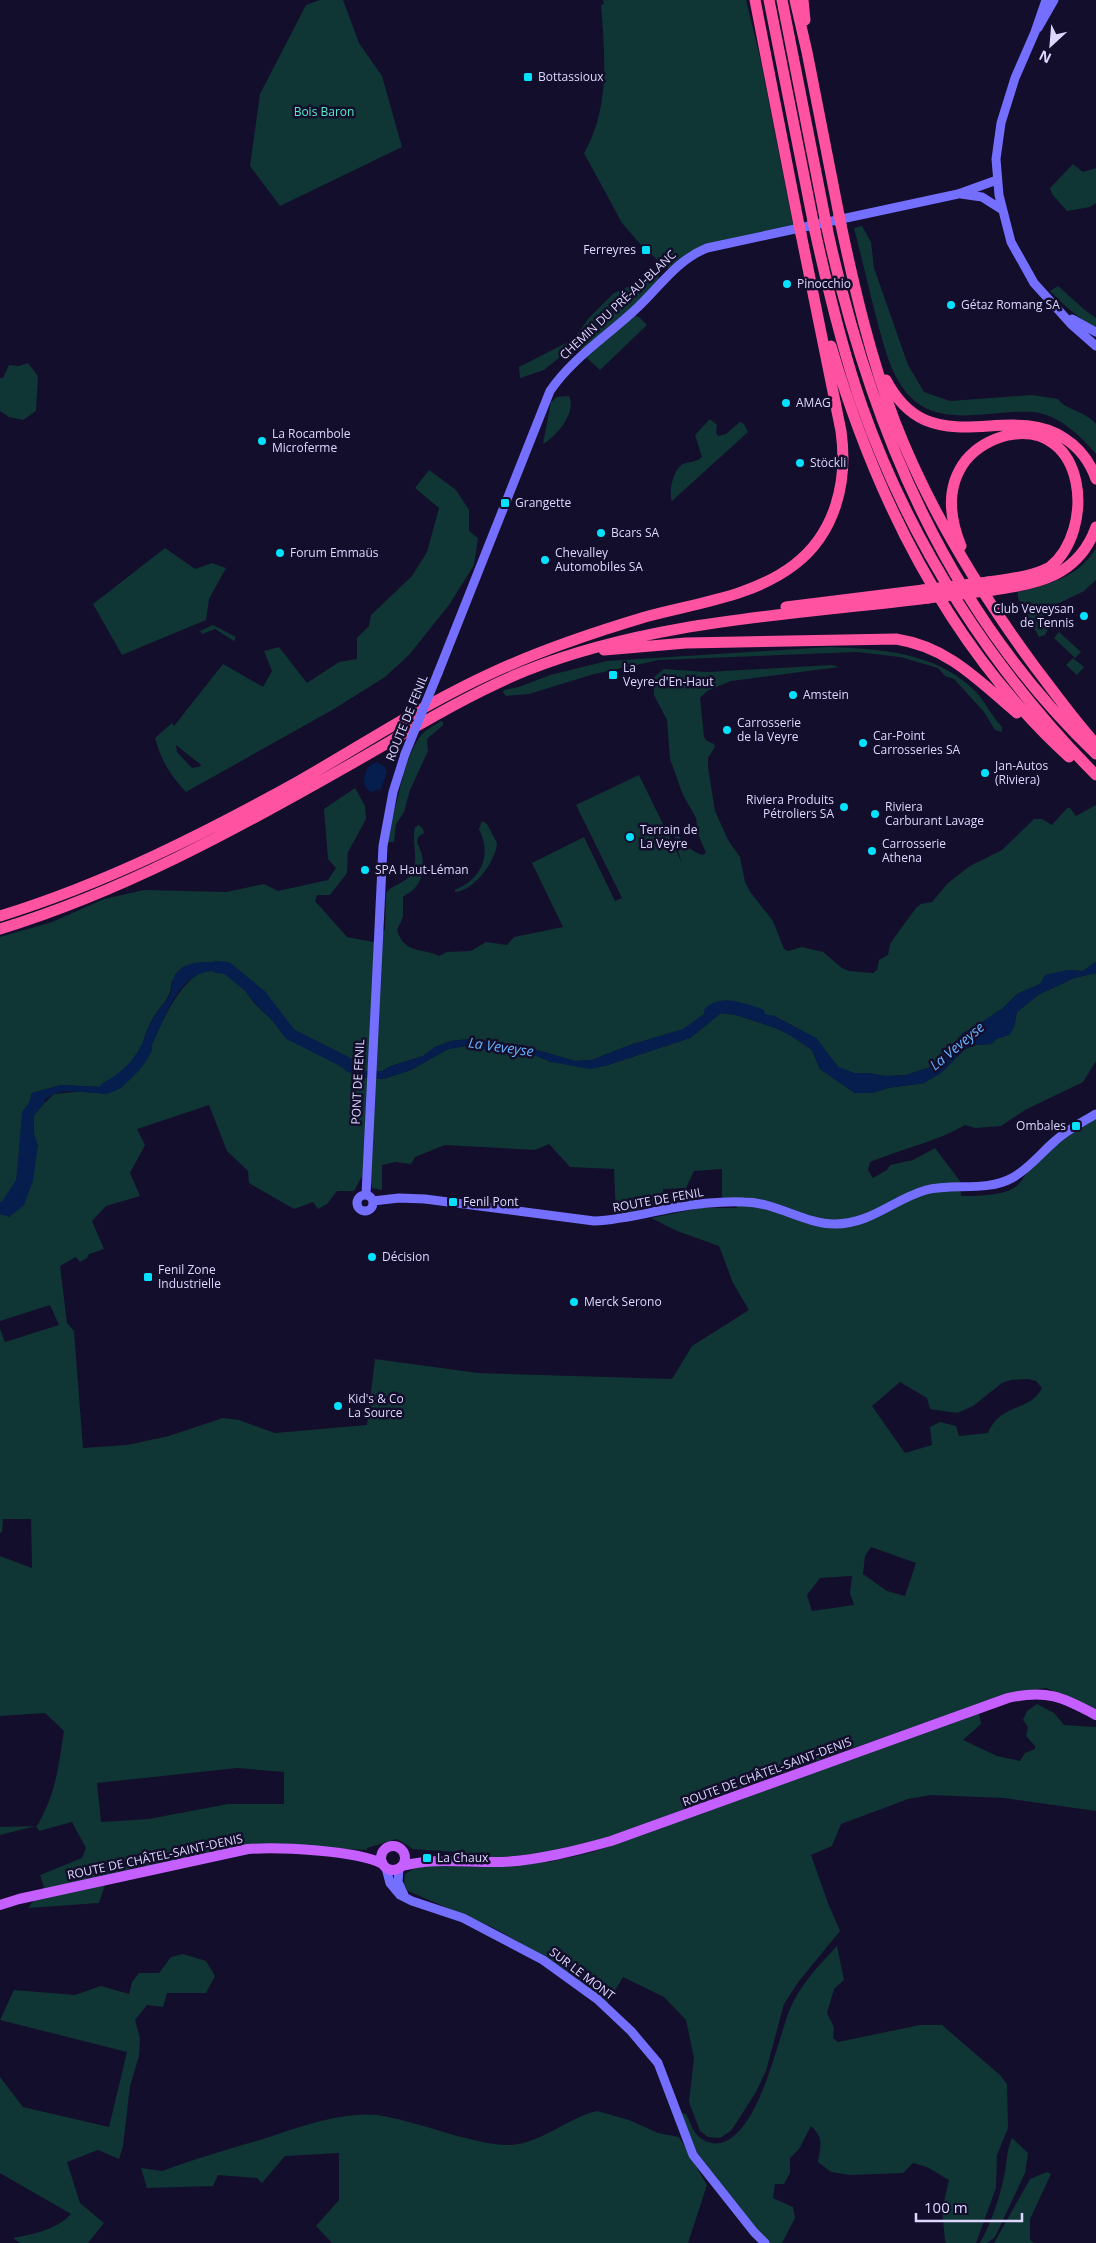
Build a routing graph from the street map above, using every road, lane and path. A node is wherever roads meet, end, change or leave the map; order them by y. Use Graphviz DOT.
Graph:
graph roads {
  1 [pos="754,0"];
  2 [pos="769,0"];
  3 [pos="782,0"];
  4 [pos="795,0"];
  5 [pos="804,0"];
  6 [pos="1046,0"];
  7 [pos="1054,0"];
  8 [pos="1035,32"];
  9 [pos="807,52"];
  10 [pos="997,180"];
  11 [pos="958,194"];
  12 [pos="1001,209"];
  13 [pos="810,277"];
  14 [pos="1050,302"];
  15 [pos="1096,332"];
  16 [pos="871,346"];
  17 [pos="1096,346"];
  18 [pos="1092,484"];
  19 [pos="512,487"];
  20 [pos="1089,515"];
  21 [pos="1096,527"];
  22 [pos="970,571"];
  23 [pos="991,586"];
  24 [pos="925,594"];
  25 [pos="570,642"];
  26 [pos="566,657"];
  27 [pos="1096,745"];
  28 [pos="1096,754"];
  29 [pos="1096,775"];
  30 [pos="1096,781"];
  31 [pos="0,916"];
  32 [pos="0,929"];
  33 [pos="376,969"];
  34 [pos="1096,1114"];
  35 [pos="369,1198"];
  36 [pos="1096,1715"];
  37 [pos="387,1847"];
  38 [pos="401,1849"];
  39 [pos="346,1854"];
  40 [pos="440,1861"];
  41 [pos="384,1866"];
  42 [pos="401,1867"];
  43 [pos="407,1899"];
  44 [pos="0,1905"];
  45 [pos="765,2243"];
  1 -- 13 [label="highway"];
  2 -- 29 [label="highway"];
  3 -- 28 [label="highway"];
  4 -- 9 [label="highway"];
  5 -- 9 [label="highway"];
  6 -- 8 [label="street"];
  7 -- 8 [label="street"];
  8 -- 10 [label="street"];
  9 -- 16 [label="highway"];
  10 -- 11 [label="street, CHEMIN DU PRÉ-AU-BLANC"];
  10 -- 12 [label="street"];
  11 -- 12 [label="street, CHEMIN DU PRÉ-AU-BLANC"];
  11 -- 19 [label="street, CHEMIN DU PRÉ-AU-BLANC"];
  12 -- 14 [label="street"];
  13 -- 25 [label="highway"];
  13 -- 30 [label="highway"];
  14 -- 15 [label="street"];
  14 -- 17 [label="street"];
  16 -- 18 [label="highway"];
  16 -- 22 [label="highway"];
  18 -- 22 [label="highway"];
  19 -- 33 [label="street, ROUTE DE FENIL, bridge"];
  20 -- 23 [label="highway"];
  21 -- 23 [label="highway"];
  22 -- 27 [label="highway"];
  23 -- 24 [label="highway, bridge"];
  24 -- 25 [label="highway"];
  24 -- 26 [label="highway"];
  25 -- 31 [label="highway"];
  26 -- 30 [label="highway"];
  26 -- 32 [label="highway"];
  33 -- 35 [label="street, PONT DE FENIL"];
  34 -- 35 [label="street, ROUTE DE FENIL"];
  36 -- 40 [label="main road, ROUTE DE CHÂTEL-SAINT-DENIS"];
  37 -- 38 [label="main road"];
  37 -- 39 [label="main road, ROUTE DE CHÂTEL-SAINT-DENIS"];
  37 -- 41 [label="main road"];
  38 -- 40 [label="main road, ROUTE DE CHÂTEL-SAINT-DENIS"];
  38 -- 42 [label="main road"];
  39 -- 41 [label="main road, ROUTE DE CHÂTEL-SAINT-DENIS"];
  39 -- 44 [label="main road, ROUTE DE CHÂTEL-SAINT-DENIS"];
  40 -- 42 [label="main road, ROUTE DE CHÂTEL-SAINT-DENIS"];
  41 -- 42 [label="main road"];
  41 -- 43 [label="street, SUR LE MONT"];
  42 -- 43 [label="street"];
  43 -- 45 [label="street, SUR LE MONT"];
}
